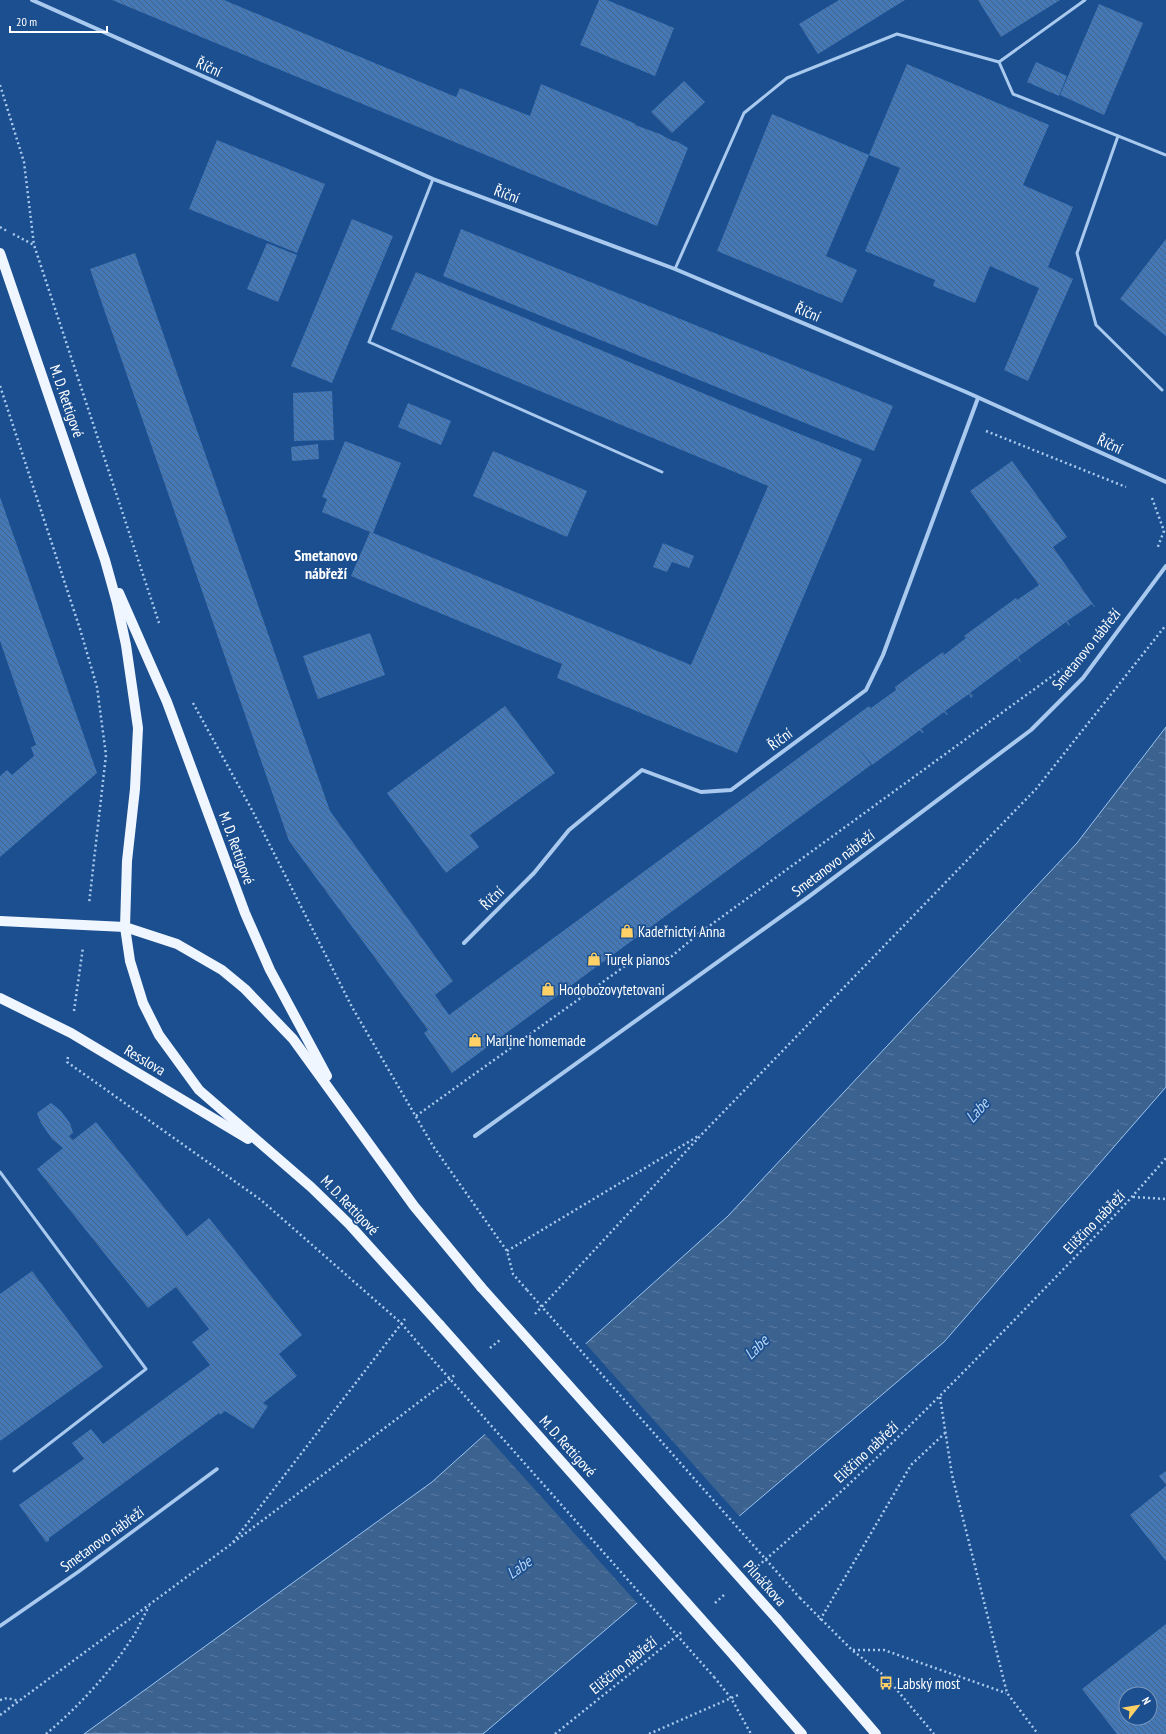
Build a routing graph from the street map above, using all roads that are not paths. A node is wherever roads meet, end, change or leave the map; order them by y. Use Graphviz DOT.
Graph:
graph roads {
  1 [pos="32,0"];
  2 [pos="1085,0"];
  3 [pos="999,62"];
  4 [pos="1118,136"];
  5 [pos="1166,155"];
  6 [pos="433,179"];
  7 [pos="0,252"];
  8 [pos="676,269"];
  9 [pos="1162,390"];
  10 [pos="978,398"];
  11 [pos="662,472"];
  12 [pos="1166,482"];
  13 [pos="105,560"];
  14 [pos="1166,566"];
  15 [pos="0,921"];
  16 [pos="125,927"];
  17 [pos="464,943"];
  18 [pos="0,998"];
  19 [pos="364,1135"];
  20 [pos="475,1136"];
  21 [pos="272,1154"];
  22 [pos="0,1172"];
  23 [pos="629,1453"];
  24 [pos="217,1469"];
  25 [pos="14,1470"];
  26 [pos="0,1626"];
  27 [pos="802,1734"];
  28 [pos="876,1734"];
  1 -- 6 [label="street, Říční"];
  2 -- 3 [label="lane"];
  3 -- 4 [label="lane"];
  3 -- 8 [label="lane"];
  4 -- 5 [label="lane"];
  4 -- 9 [label="lane"];
  6 -- 8 [label="street, Říční"];
  6 -- 11 [label="lane"];
  7 -- 13 [label="main road, M. D. Rettigové"];
  8 -- 10 [label="street, Říční"];
  10 -- 12 [label="street, Říční"];
  10 -- 17 [label="street, Říční"];
  13 -- 16 [label="main road, M. D. Rettigové"];
  13 -- 19 [label="main road, M. D. Rettigové"];
  14 -- 20 [label="street, Smetanovo nábřeží"];
  15 -- 16 [label="main road"];
  16 -- 19 [label="main road, M. D. Rettigové"];
  16 -- 21 [label="main road, M. D. Rettigové"];
  18 -- 21 [label="main road, Resslova"];
  19 -- 23 [label="main road, M. D. Rettigové, bridge"];
  21 -- 27 [label="main road, M. D. Rettigové, bridge"];
  22 -- 25 [label="lane"];
  23 -- 28 [label="main road, Pilnáčkova, bridge"];
  24 -- 26 [label="street, Smetanovo nábřeží"];
}
